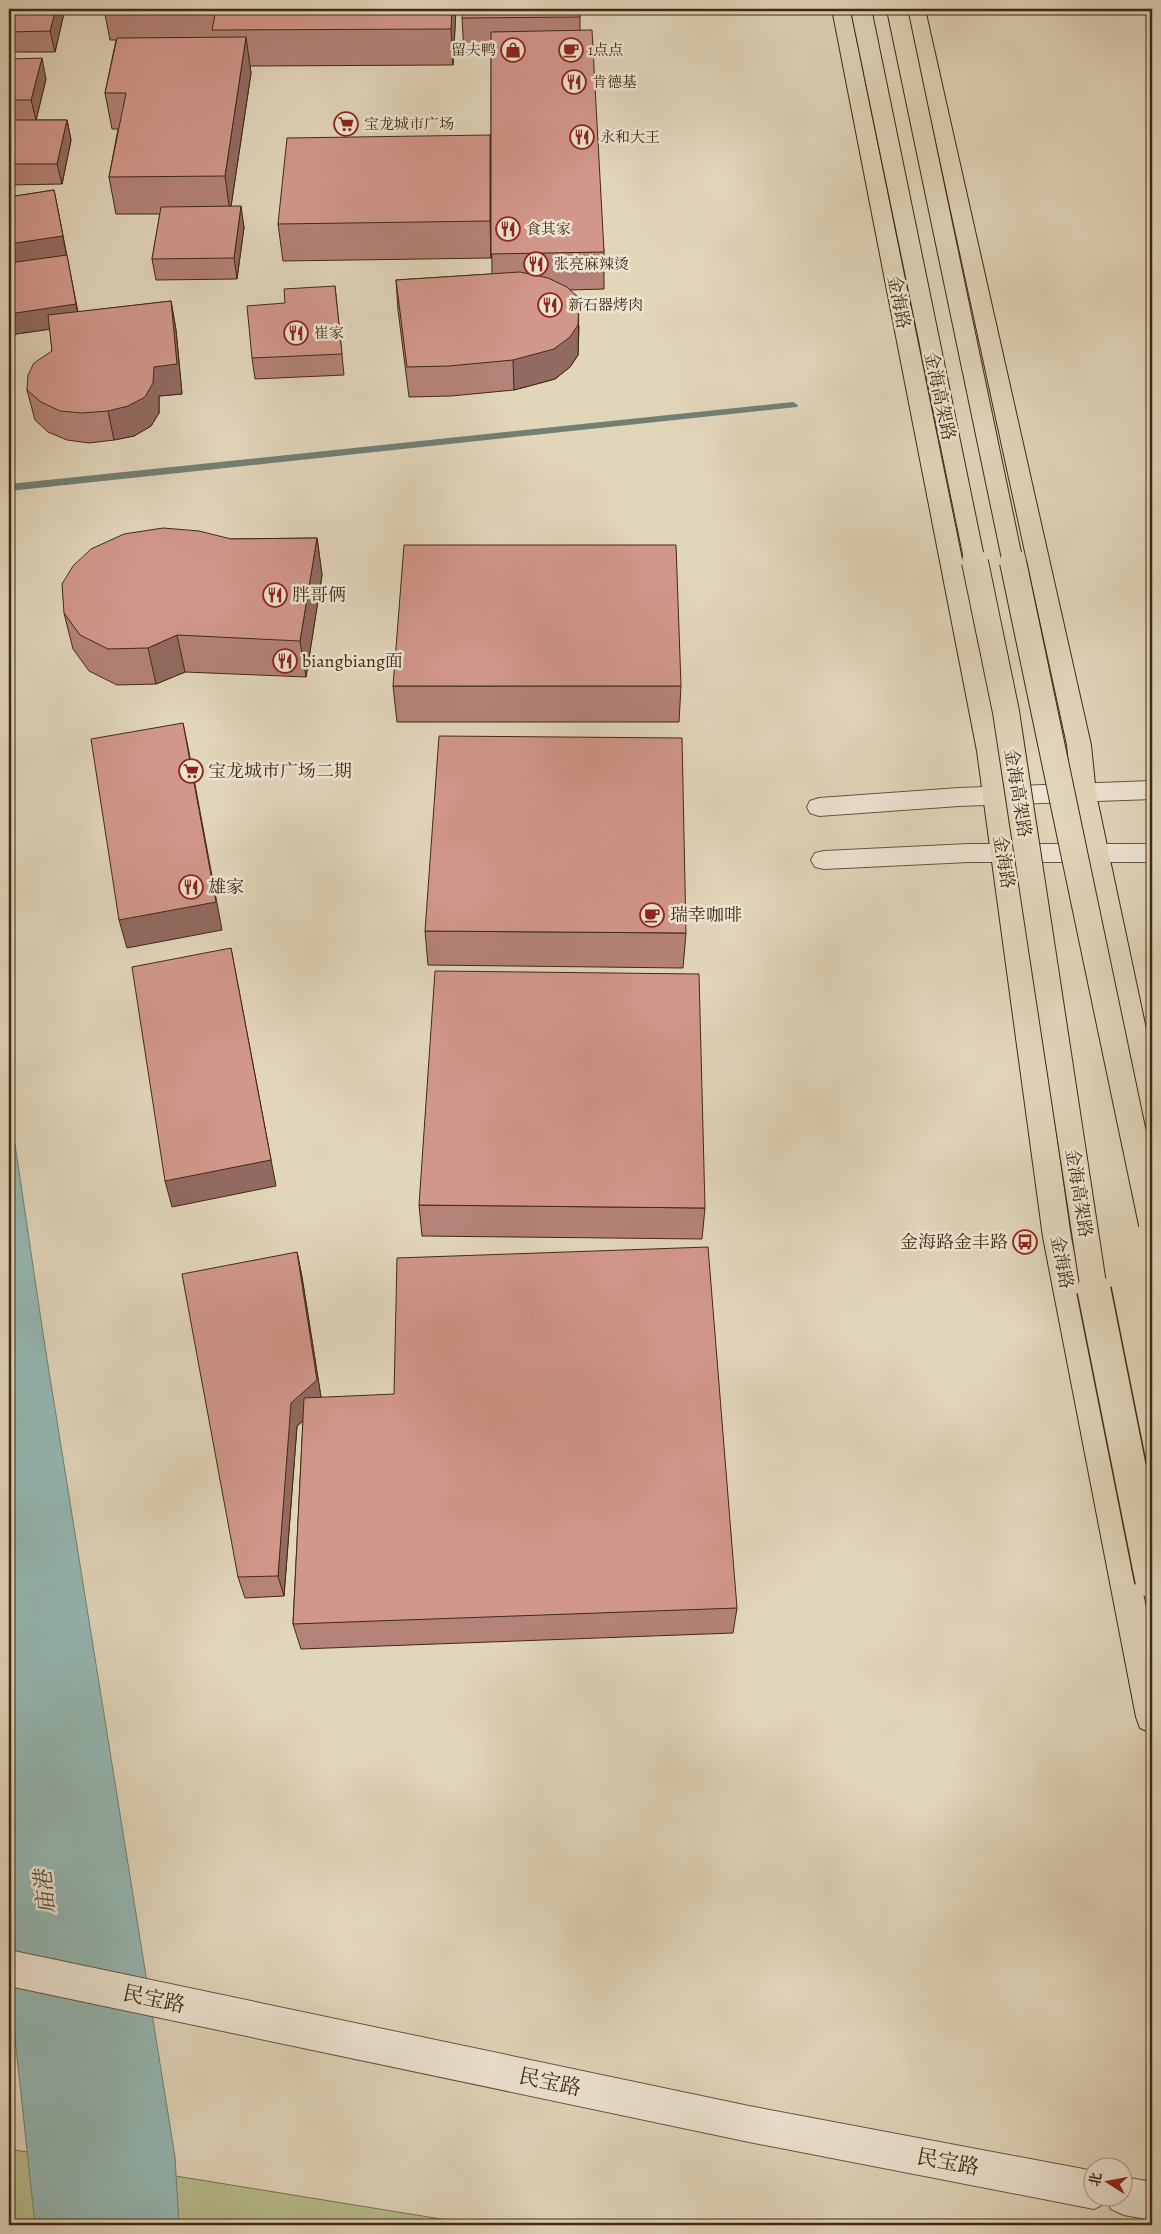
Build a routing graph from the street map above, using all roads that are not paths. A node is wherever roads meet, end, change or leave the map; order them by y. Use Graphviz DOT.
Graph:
graph roads {
  1 [pos="841,9"];
  2 [pos="861,9"];
  3 [pos="897,9"];
  4 [pos="916,9"];
  5 [pos="1152,790"];
  6 [pos="1084,794"];
  7 [pos="994,797"];
  8 [pos="819,807"];
  9 [pos="1152,853"];
  10 [pos="1002,854"];
  11 [pos="1096,855"];
  12 [pos="824,860"];
  13 [pos="1152,1120"];
  14 [pos="1152,1224"];
  15 [pos="1152,1582"];
  16 [pos="1152,1717"];
  17 [pos="9,1968"];
  18 [pos="1084,2188"];
  19 [pos="1134,2198"];
  20 [pos="1152,2201"];
  1 -- 7 [label="main road, 金海路"];
  2 -- 15 [label="main road, 金海高架路, bridge"];
  3 -- 14 [label="main road, bridge"];
  4 -- 6 [label="main road"];
  5 -- 6 [label="street"];
  6 -- 7 [label="street"];
  6 -- 11 [label="main road"];
  7 -- 8 [label="street"];
  7 -- 10 [label="main road, 金海路"];
  9 -- 11 [label="street"];
  10 -- 11 [label="street"];
  10 -- 12 [label="street"];
  10 -- 16 [label="main road, 金海路"];
  11 -- 13 [label="main road"];
  17 -- 18 [label="street, 民宝路"];
  19 -- 20 [label="street"];
}
